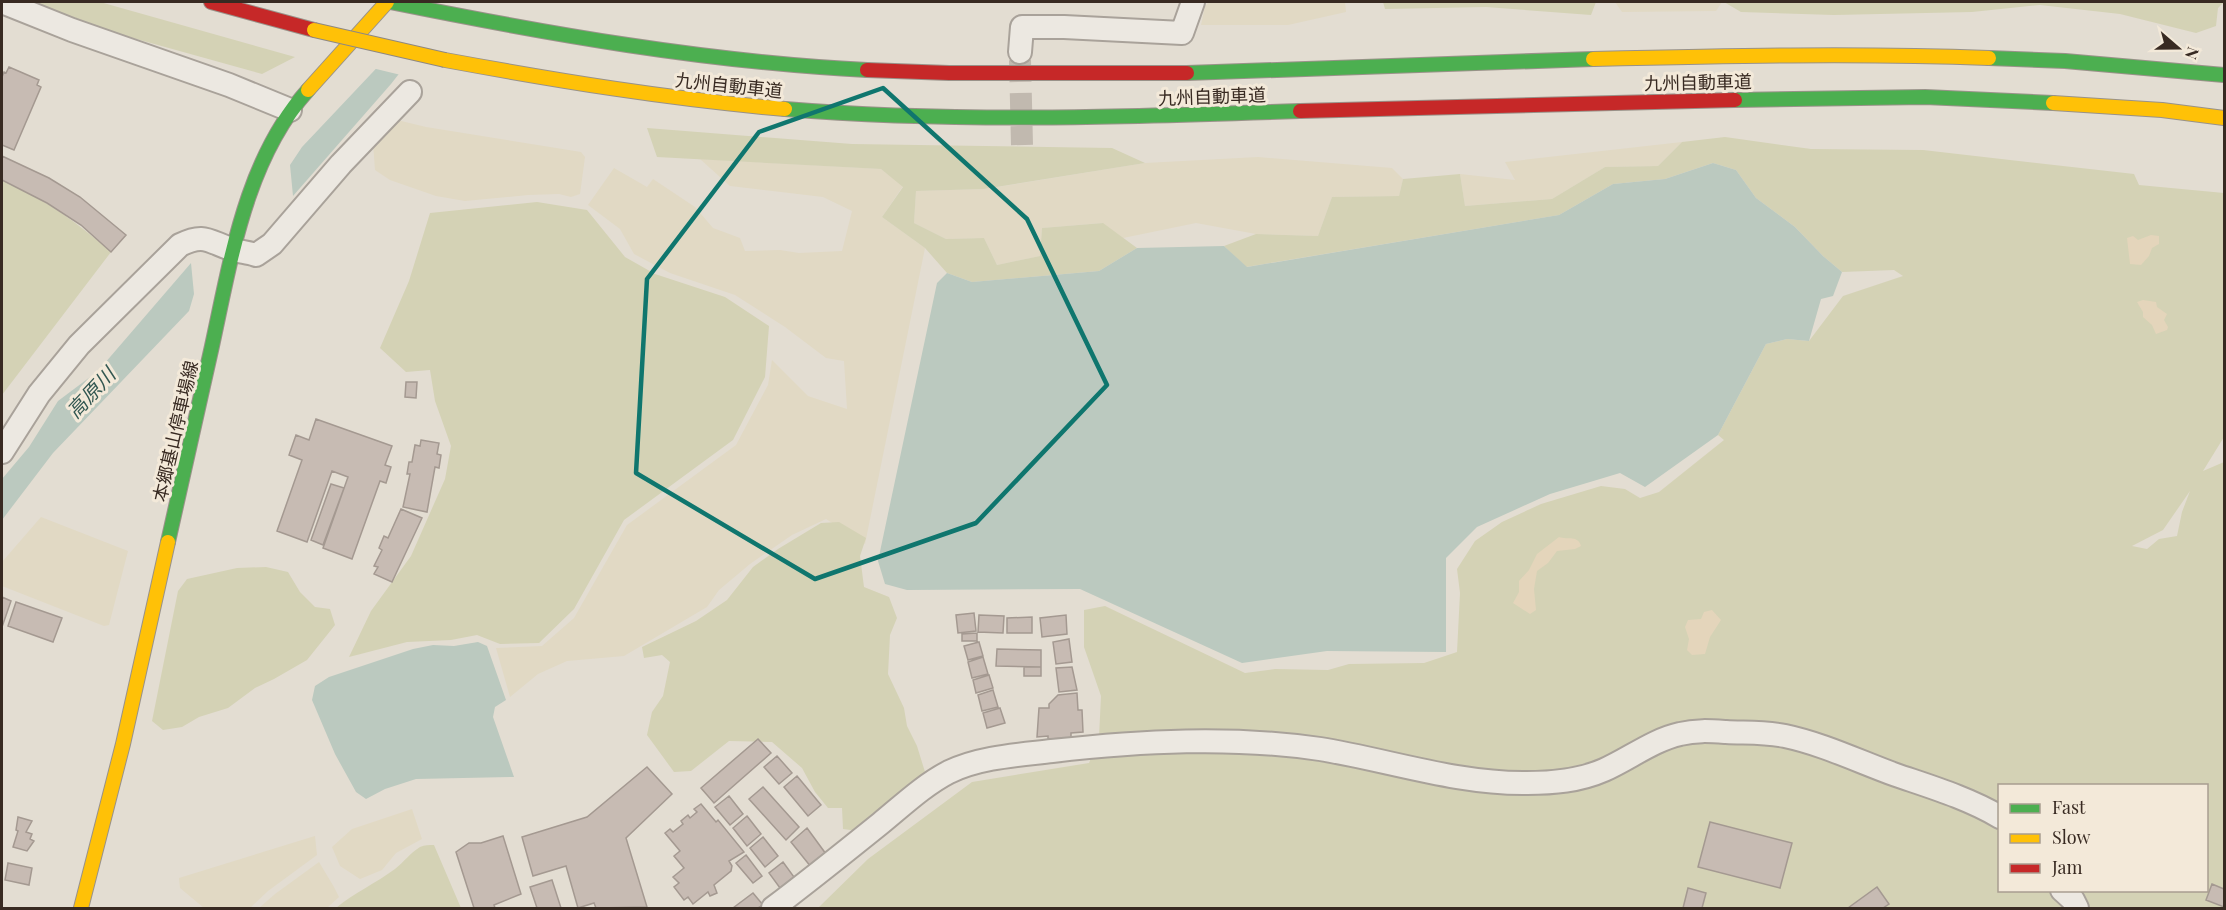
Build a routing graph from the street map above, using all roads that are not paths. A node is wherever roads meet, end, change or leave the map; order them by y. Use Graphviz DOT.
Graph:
graph roads {
  1 [pos="2,2"];
  2 [pos="212,2"];
  3 [pos="388,2"];
  4 [pos="1193,2"];
  5 [pos="1020,52"];
  6 [pos="2224,75"];
  7 [pos="410,92"];
  8 [pos="290,111"];
  9 [pos="2224,118"];
  10 [pos="233,250"];
  11 [pos="2,452"];
  12 [pos="1998,816"];
  13 [pos="2063,892"];
  14 [pos="81,909"];
  15 [pos="773,909"];
  16 [pos="2077,909"];
  1 -- 8 [label="street"];
  2 -- 9 [label="main road, 九州自動車道, bridge"];
  3 -- 6 [label="main road, 九州自動車道"];
  3 -- 8 [label="main road, 本郷基山停車場線"];
  4 -- 5 [label="street"];
  7 -- 10 [label="street"];
  8 -- 10 [label="main road, 本郷基山停車場線"];
  10 -- 11 [label="street"];
  10 -- 14 [label="main road, 本郷基山停車場線"];
  12 -- 15 [label="street"];
  13 -- 16 [label="street"];
}
